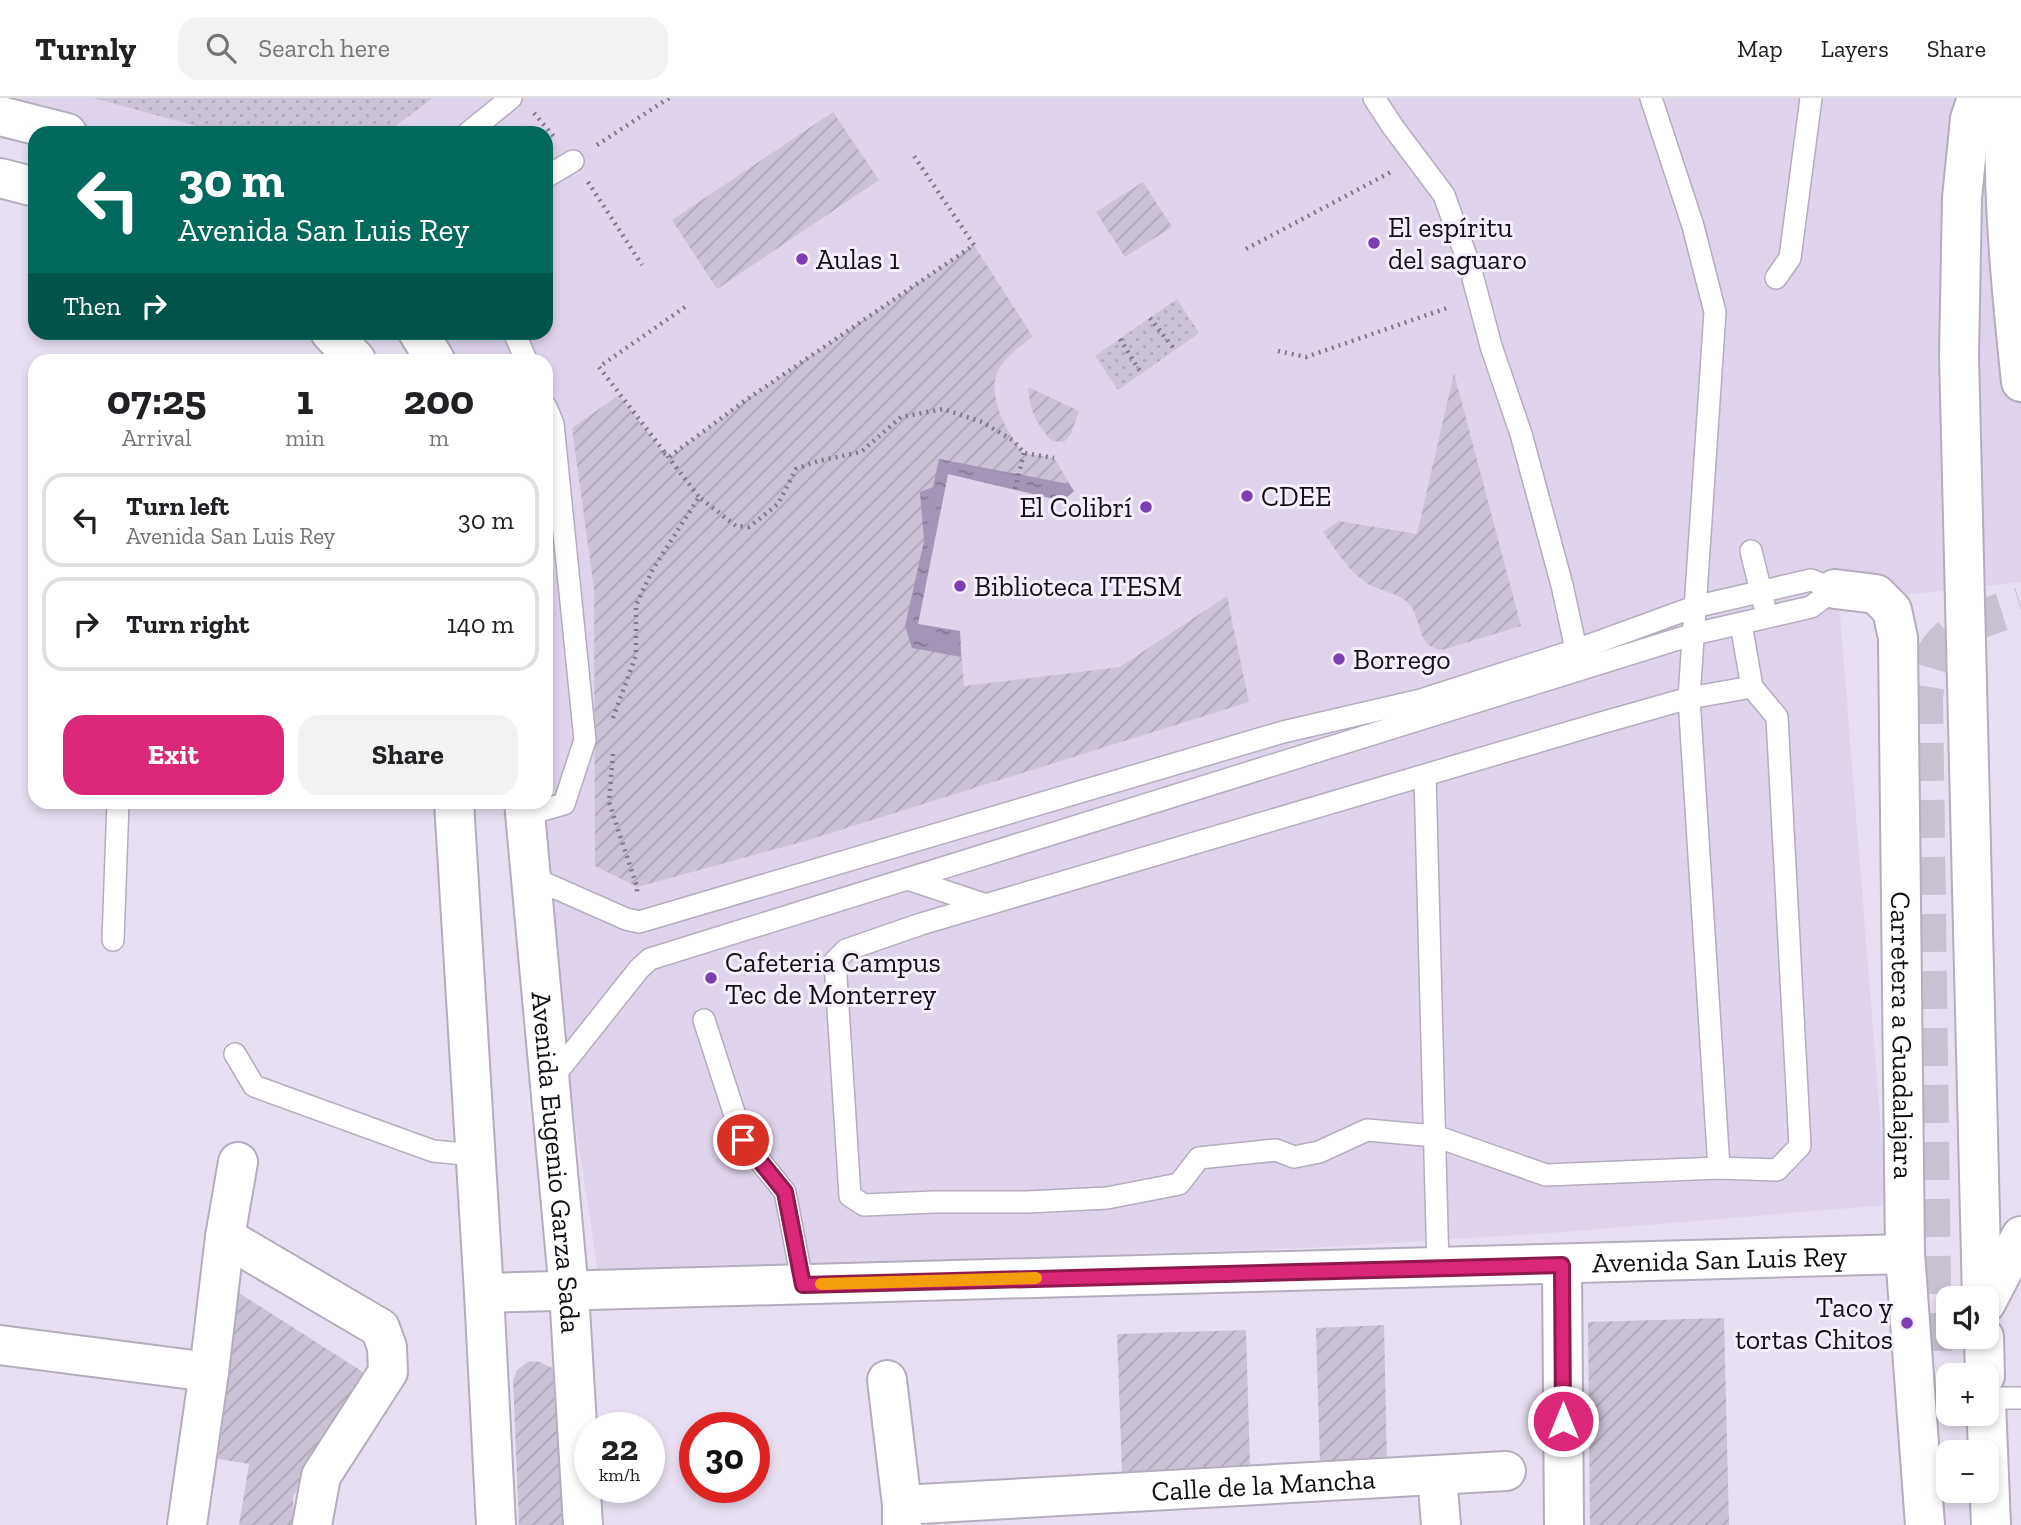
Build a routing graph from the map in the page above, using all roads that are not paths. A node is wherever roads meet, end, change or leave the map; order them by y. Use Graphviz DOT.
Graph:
graph roads {
  1 [pos="511,98"];
  2 [pos="1374,98"];
  3 [pos="1651,98"];
  4 [pos="1811,98"];
  5 [pos="1978,98"];
  6 [pos="2005,98"];
  7 [pos="0,116"];
  8 [pos="39,126"];
  9 [pos="477,126"];
  10 [pos="573,161"];
  11 [pos="553,173"];
  12 [pos="0,178"];
  13 [pos="28,185"];
  14 [pos="1776,278"];
  15 [pos="337,340"];
  16 [pos="350,354"];
  17 [pos="2021,382"];
  18 [pos="553,424"];
  19 [pos="1751,551"];
  20 [pos="1835,589"];
  21 [pos="1761,592"];
  22 [pos="1694,607"];
  23 [pos="1767,617"];
  24 [pos="1741,624"];
  25 [pos="1694,635"];
  26 [pos="1579,660"];
  27 [pos="1752,687"];
  28 [pos="1689,698"];
  29 [pos="1425,775"];
  30 [pos="553,805"];
  31 [pos="118,809"];
  32 [pos="454,809"];
  33 [pos="524,809"];
  34 [pos="531,877"];
  35 [pos="908,879"];
  36 [pos="696,905"];
  37 [pos="986,905"];
  38 [pos="113,940"];
  39 [pos="705,943"];
  40 [pos="704,1020"];
  41 [pos="235,1054"];
  42 [pos="549,1081"];
  43 [pos="1435,1136"];
  44 [pos="475,1156"];
  45 [pos="238,1162"];
  46 [pos="1719,1168"];
  47 [pos="2021,1236"];
  48 [pos="225,1237"];
  49 [pos="1905,1254"];
  50 [pos="1562,1265"];
  51 [pos="1438,1268"];
  52 [pos="803,1285"];
  53 [pos="1982,1286"];
  54 [pos="1995,1286"];
  55 [pos="569,1292"];
  56 [pos="484,1293"];
  57 [pos="0,1345"];
  58 [pos="1933,1351"];
  59 [pos="209,1372"];
  60 [pos="887,1380"];
  61 [pos="2021,1398"];
  62 [pos="1999,1399"];
  63 [pos="1987,1426"];
  64 [pos="1919,1446"];
  65 [pos="1506,1471"];
  66 [pos="1437,1475"];
  67 [pos="1088,1510"];
  68 [pos="902,1515"];
  69 [pos="187,1525"];
  70 [pos="312,1525"];
  71 [pos="496,1525"];
  72 [pos="583,1525"];
  73 [pos="1441,1525"];
  74 [pos="1564,1525"];
  75 [pos="1925,1525"];
  76 [pos="1991,1525"];
  1 -- 9 [label="lane"];
  2 -- 26 [label="lane"];
  3 -- 22 [label="lane"];
  4 -- 14 [label="lane"];
  5 -- 53 [label="main road"];
  6 -- 17 [label="main road"];
  7 -- 8 [label="main road"];
  10 -- 11 [label="lane"];
  12 -- 13 [label="main road"];
  15 -- 16 [label="main road"];
  18 -- 30 [label="lane"];
  19 -- 21 [label="lane"];
  20 -- 21 [label="lane"];
  20 -- 23 [label="lane"];
  20 -- 49 [label="main road, Carretera a Guadalajara"];
  21 -- 22 [label="lane"];
  21 -- 23 [label="lane"];
  22 -- 25 [label="lane"];
  22 -- 26 [label="lane"];
  23 -- 24 [label="lane"];
  24 -- 25 [label="lane"];
  24 -- 27 [label="lane"];
  25 -- 26 [label="lane"];
  25 -- 28 [label="lane"];
  26 -- 35 [label="lane"];
  26 -- 36 [label="lane"];
  27 -- 28 [label="lane"];
  27 -- 46 [label="lane"];
  28 -- 29 [label="lane"];
  28 -- 46 [label="lane"];
  29 -- 37 [label="lane"];
  29 -- 43 [label="lane"];
  31 -- 38 [label="lane"];
  32 -- 44 [label="main road"];
  33 -- 34 [label="main road, Avenida Eugenio Garza Sada"];
  34 -- 36 [label="lane"];
  34 -- 42 [label="main road, Avenida Eugenio Garza Sada"];
  35 -- 37 [label="lane"];
  35 -- 39 [label="lane"];
  36 -- 39 [label="lane"];
  37 -- 43 [label="lane"];
  39 -- 42 [label="lane"];
  40 -- 52 [label="lane"];
  41 -- 44 [label="lane"];
  42 -- 55 [label="main road, Avenida Eugenio Garza Sada"];
  43 -- 46 [label="lane"];
  43 -- 51 [label="lane"];
  44 -- 56 [label="main road"];
  45 -- 48 [label="main road"];
  47 -- 54 [label="main road"];
  48 -- 59 [label="main road"];
  48 -- 70 [label="main road"];
  49 -- 50 [label="main road, Avenida San Luis Rey"];
  49 -- 64 [label="main road, Carretera a Guadalajara"];
  50 -- 51 [label="main road, Avenida San Luis Rey"];
  50 -- 74 [label="main road"];
  51 -- 52 [label="main road, Avenida San Luis Rey"];
  52 -- 55 [label="main road, Avenida San Luis Rey"];
  55 -- 56 [label="main road, Avenida San Luis Rey"];
  55 -- 72 [label="main road, Avenida Eugenio Garza Sada"];
  56 -- 71 [label="main road"];
  57 -- 59 [label="main road"];
  58 -- 64 [label="main road"];
  59 -- 69 [label="main road"];
  60 -- 68 [label="main road, Calle de la Mancha"];
  61 -- 62 [label="lane"];
  63 -- 76 [label="main road"];
  64 -- 75 [label="main road, Carretera a Guadalajara"];
  65 -- 66 [label="main road, Calle de la Mancha"];
  66 -- 67 [label="main road, Calle de la Mancha"];
  66 -- 73 [label="main road"];
  67 -- 68 [label="main road, Calle de la Mancha"];
}
